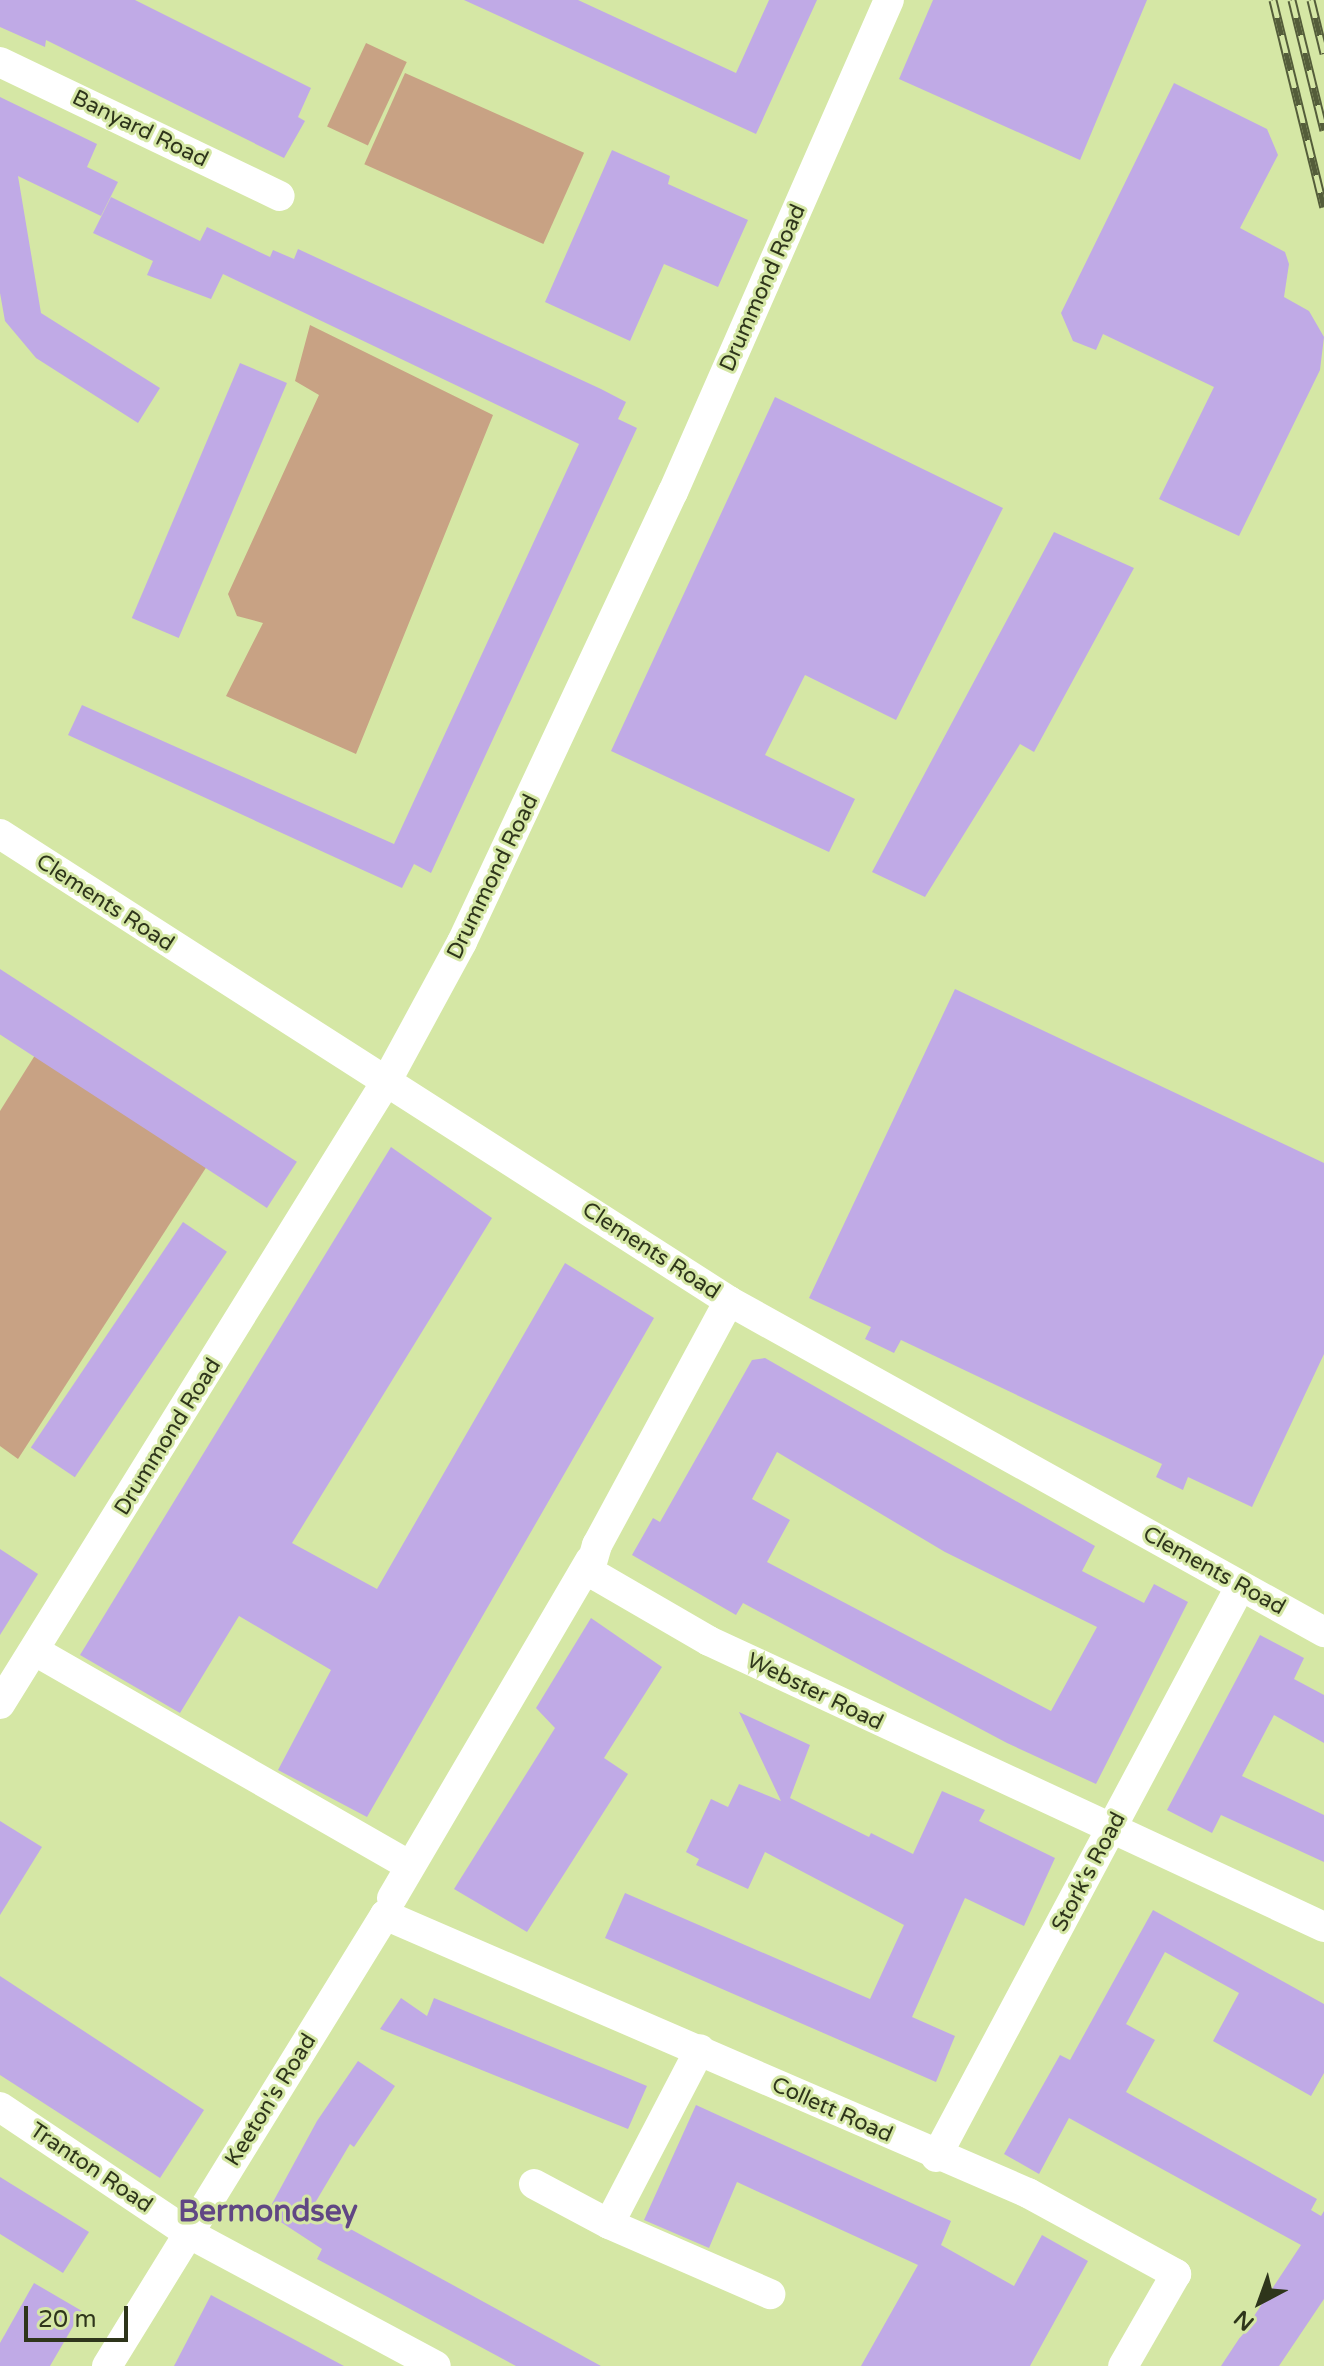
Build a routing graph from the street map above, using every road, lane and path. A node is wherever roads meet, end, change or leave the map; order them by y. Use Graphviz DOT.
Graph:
graph roads {
  1 [pos="889,0"];
  2 [pos="0,62"];
  3 [pos="280,196"];
  4 [pos="0,834"];
  5 [pos="386,1082"];
  6 [pos="729,1301"];
  7 [pos="590,1560"];
  8 [pos="1240,1587"];
  9 [pos="1324,1632"];
  10 [pos="35,1651"];
  11 [pos="0,1704"];
  12 [pos="1111,1831"];
  13 [pos="410,1866"];
  14 [pos="388,1906"];
  15 [pos="1324,1927"];
  16 [pos="700,2049"];
  17 [pos="0,2107"];
  18 [pos="936,2157"];
  19 [pos="534,2184"];
  20 [pos="609,2224"];
  21 [pos="188,2233"];
  22 [pos="770,2294"];
  23 [pos="107,2366"];
  24 [pos="436,2366"];
  25 [pos="1123,2366"];
  1 -- 5 [label="street, Drummond Road"];
  2 -- 3 [label="street, Banyard Road"];
  4 -- 5 [label="street, Clements Road"];
  5 -- 6 [label="street, Clements Road"];
  5 -- 10 [label="street, Drummond Road"];
  6 -- 7 [label="street"];
  6 -- 8 [label="street, Clements Road"];
  7 -- 12 [label="street, Webster Road"];
  7 -- 13 [label="street, Keeton's Road"];
  8 -- 9 [label="street, Clements Road"];
  8 -- 12 [label="street, Stork's Road"];
  10 -- 11 [label="street, Drummond Road"];
  10 -- 13 [label="street"];
  12 -- 15 [label="street, Webster Road"];
  12 -- 18 [label="street, Stork's Road"];
  13 -- 14 [label="street, Keeton's Road"];
  14 -- 16 [label="street, Collett Road"];
  14 -- 21 [label="street, Keeton's Road"];
  16 -- 18 [label="street, Collett Road"];
  16 -- 20 [label="street"];
  17 -- 21 [label="street, Tranton Road"];
  18 -- 25 [label="street, Collett Road"];
  19 -- 20 [label="street"];
  20 -- 22 [label="street"];
  21 -- 23 [label="street, Keeton's Road"];
  21 -- 24 [label="street, Tranton Road"];
}
